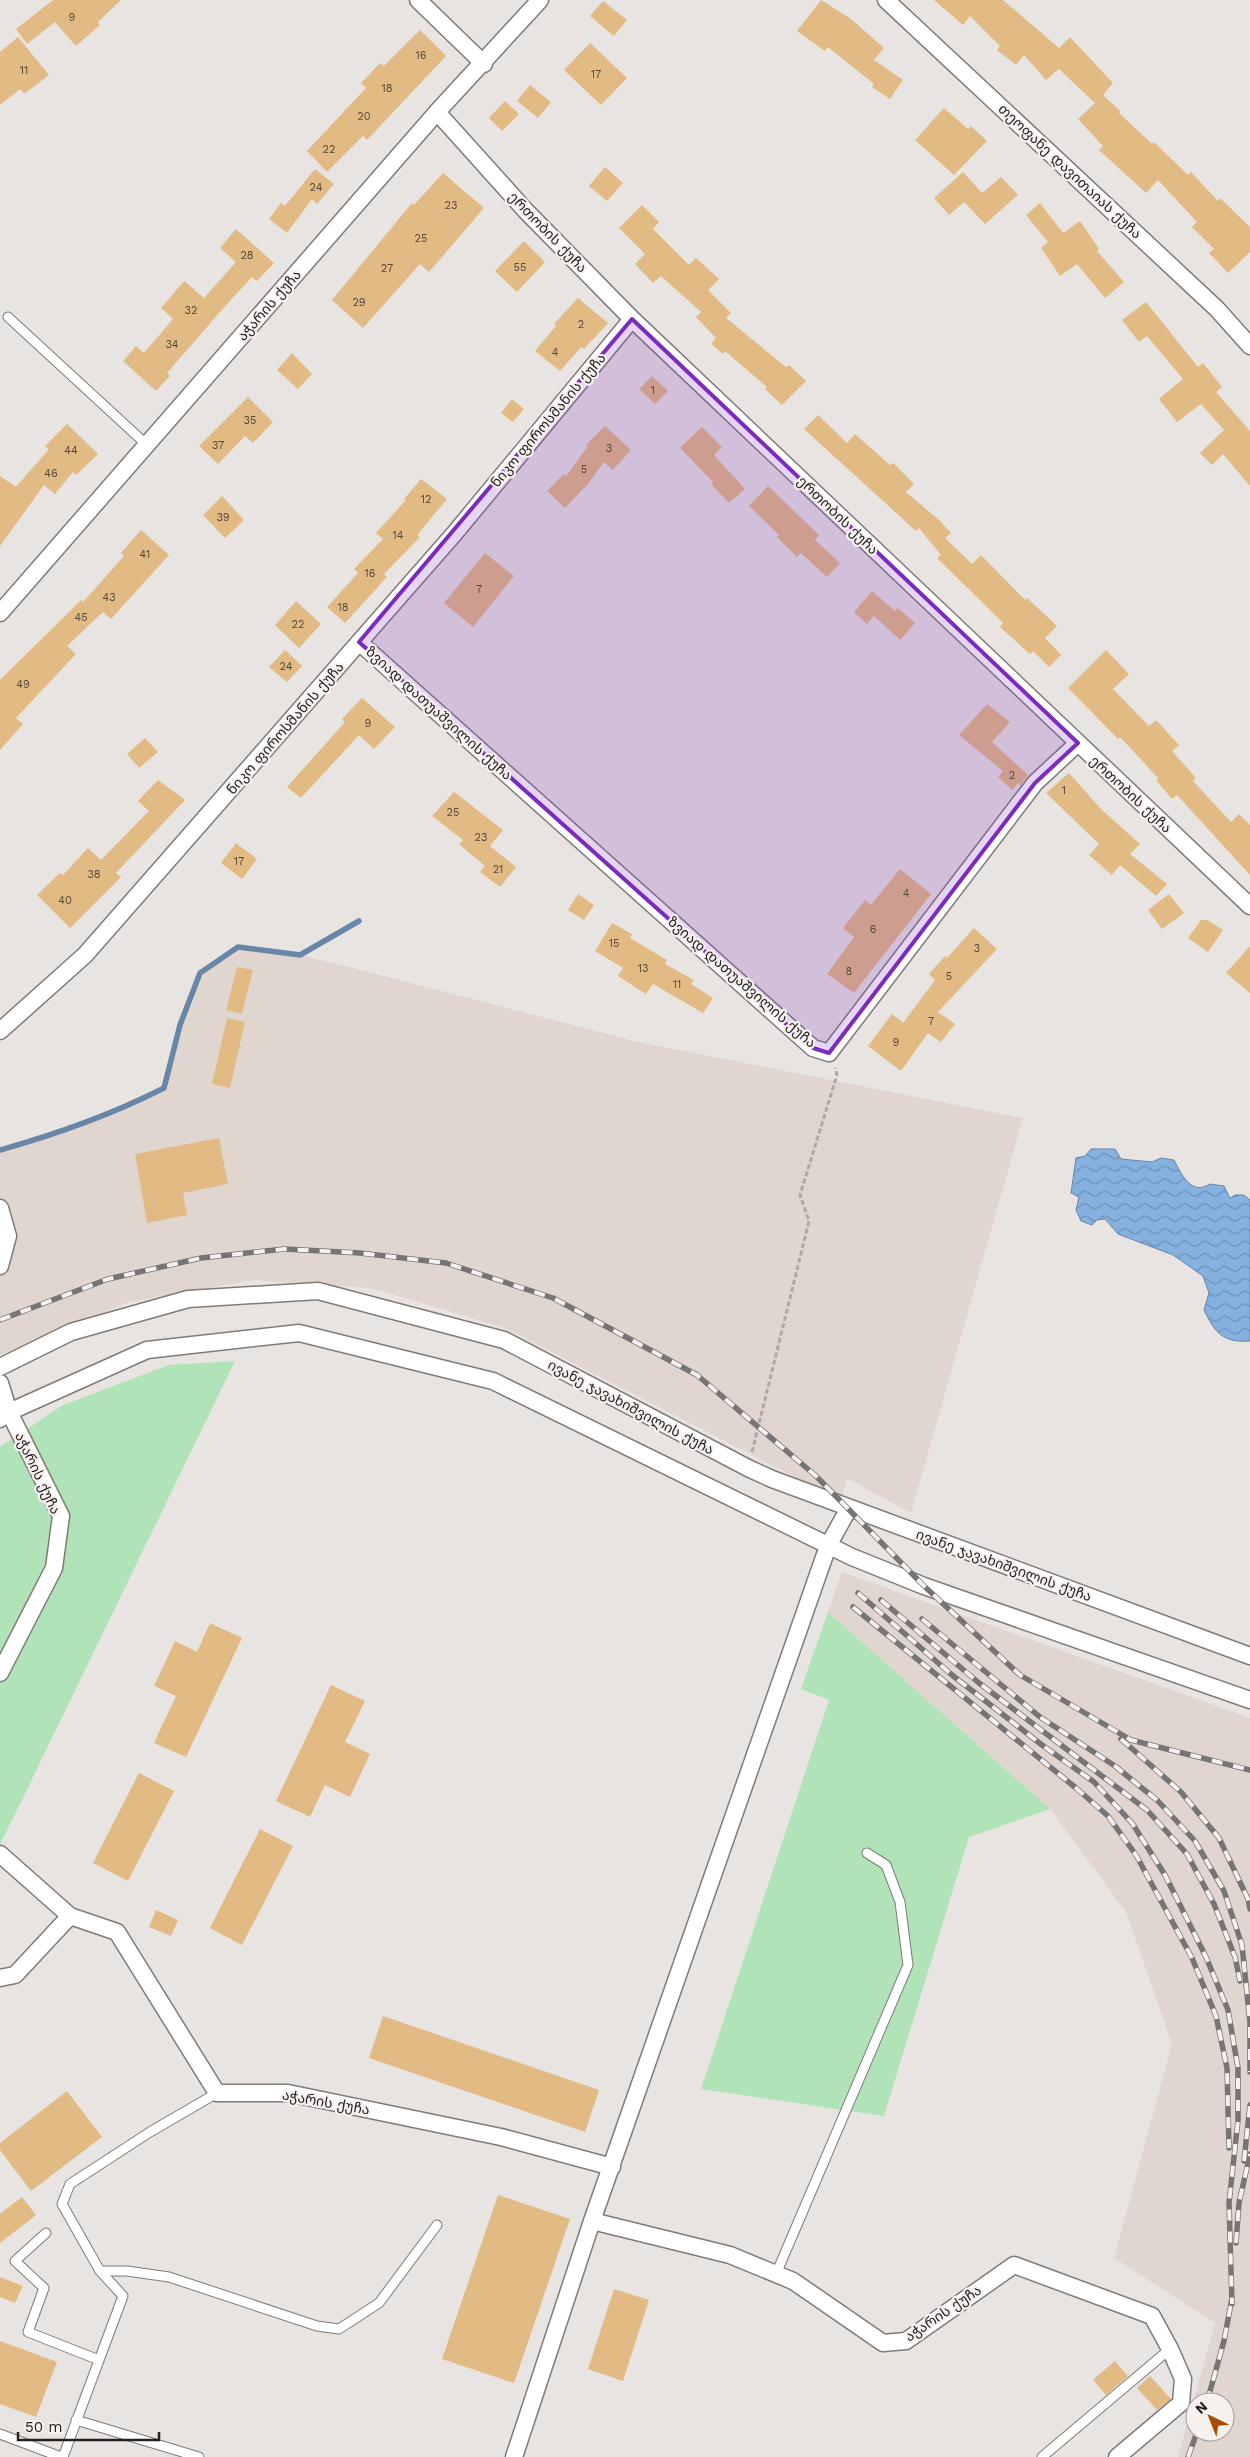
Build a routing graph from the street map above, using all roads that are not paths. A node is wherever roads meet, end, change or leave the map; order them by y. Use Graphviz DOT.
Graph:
graph roads {
  1 [pos="418,0"];
  2 [pos="540,0"];
  3 [pos="886,0"];
  4 [pos="484,64"];
  5 [pos="437,112"];
  6 [pos="8,317"];
  7 [pos="632,319"];
  8 [pos="1250,346"];
  9 [pos="147,445"];
  10 [pos="0,613"];
  11 [pos="359,642"];
  12 [pos="1078,743"];
  13 [pos="1250,906"];
  14 [pos="0,1031"];
  15 [pos="0,1208"];
  16 [pos="0,1266"];
  17 [pos="0,1367"];
  18 [pos="0,1383"];
  19 [pos="5,1415"];
  20 [pos="849,1508"];
  21 [pos="828,1546"];
  22 [pos="1250,1656"];
  23 [pos="0,1673"];
  24 [pos="1250,1700"];
  25 [pos="867,1853"];
  26 [pos="0,1854"];
  27 [pos="70,1916"];
  28 [pos="0,1978"];
  29 [pos="216,2093"];
  30 [pos="612,2167"];
  31 [pos="592,2221"];
  32 [pos="437,2226"];
  33 [pos="46,2232"];
  34 [pos="100,2271"];
  35 [pos="776,2274"];
  36 [pos="1170,2349"];
  37 [pos="100,2360"];
  38 [pos="76,2420"];
  39 [pos="0,2434"];
  40 [pos="62,2457"];
  41 [pos="199,2457"];
  42 [pos="514,2457"];
  43 [pos="1042,2457"];
  44 [pos="1116,2457"];
  1 -- 4 [label="street"];
  2 -- 4 [label="street, აჭარის ქუჩა"];
  3 -- 8 [label="street, თეოფანე დავითაიას ქუჩა"];
  4 -- 5 [label="street, აჭარის ქუჩა"];
  5 -- 7 [label="street, ერთობის ქუჩა"];
  5 -- 9 [label="street, აჭარის ქუჩა"];
  6 -- 9 [label="lane"];
  7 -- 11 [label="street, ნიკო ფიროსმანის ქუჩა"];
  7 -- 12 [label="street, ერთობის ქუჩა"];
  9 -- 10 [label="street, აჭარის ქუჩა"];
  11 -- 12 [label="street, ზვიად დათუაშვილის ქუჩა"];
  11 -- 14 [label="street, ნიკო ფიროსმანის ქუჩა"];
  12 -- 13 [label="street, ერთობის ქუჩა"];
  15 -- 16 [label="street"];
  17 -- 20 [label="street, ივანე ჯავახიშვილის ქუჩა"];
  18 -- 19 [label="street, აჭარის ქუჩა"];
  19 -- 21 [label="street"];
  19 -- 23 [label="street, აჭარის ქუჩა"];
  20 -- 21 [label="street"];
  20 -- 22 [label="street, ივანე ჯავახიშვილის ქუჩა"];
  21 -- 24 [label="street"];
  21 -- 30 [label="street"];
  25 -- 35 [label="lane"];
  26 -- 27 [label="street"];
  27 -- 28 [label="street"];
  27 -- 29 [label="street"];
  29 -- 30 [label="street, აჭარის ქუჩა"];
  29 -- 34 [label="lane"];
  30 -- 31 [label="street"];
  31 -- 35 [label="street, აჭარის ქუჩა"];
  31 -- 42 [label="street"];
  32 -- 34 [label="lane"];
  33 -- 37 [label="lane"];
  34 -- 37 [label="lane"];
  35 -- 36 [label="street, აჭარის ქუჩა"];
  36 -- 43 [label="lane"];
  36 -- 44 [label="street, აჭარის ქუჩა"];
  37 -- 38 [label="lane"];
  38 -- 40 [label="lane"];
  38 -- 41 [label="lane"];
  39 -- 40 [label="lane"];
}
